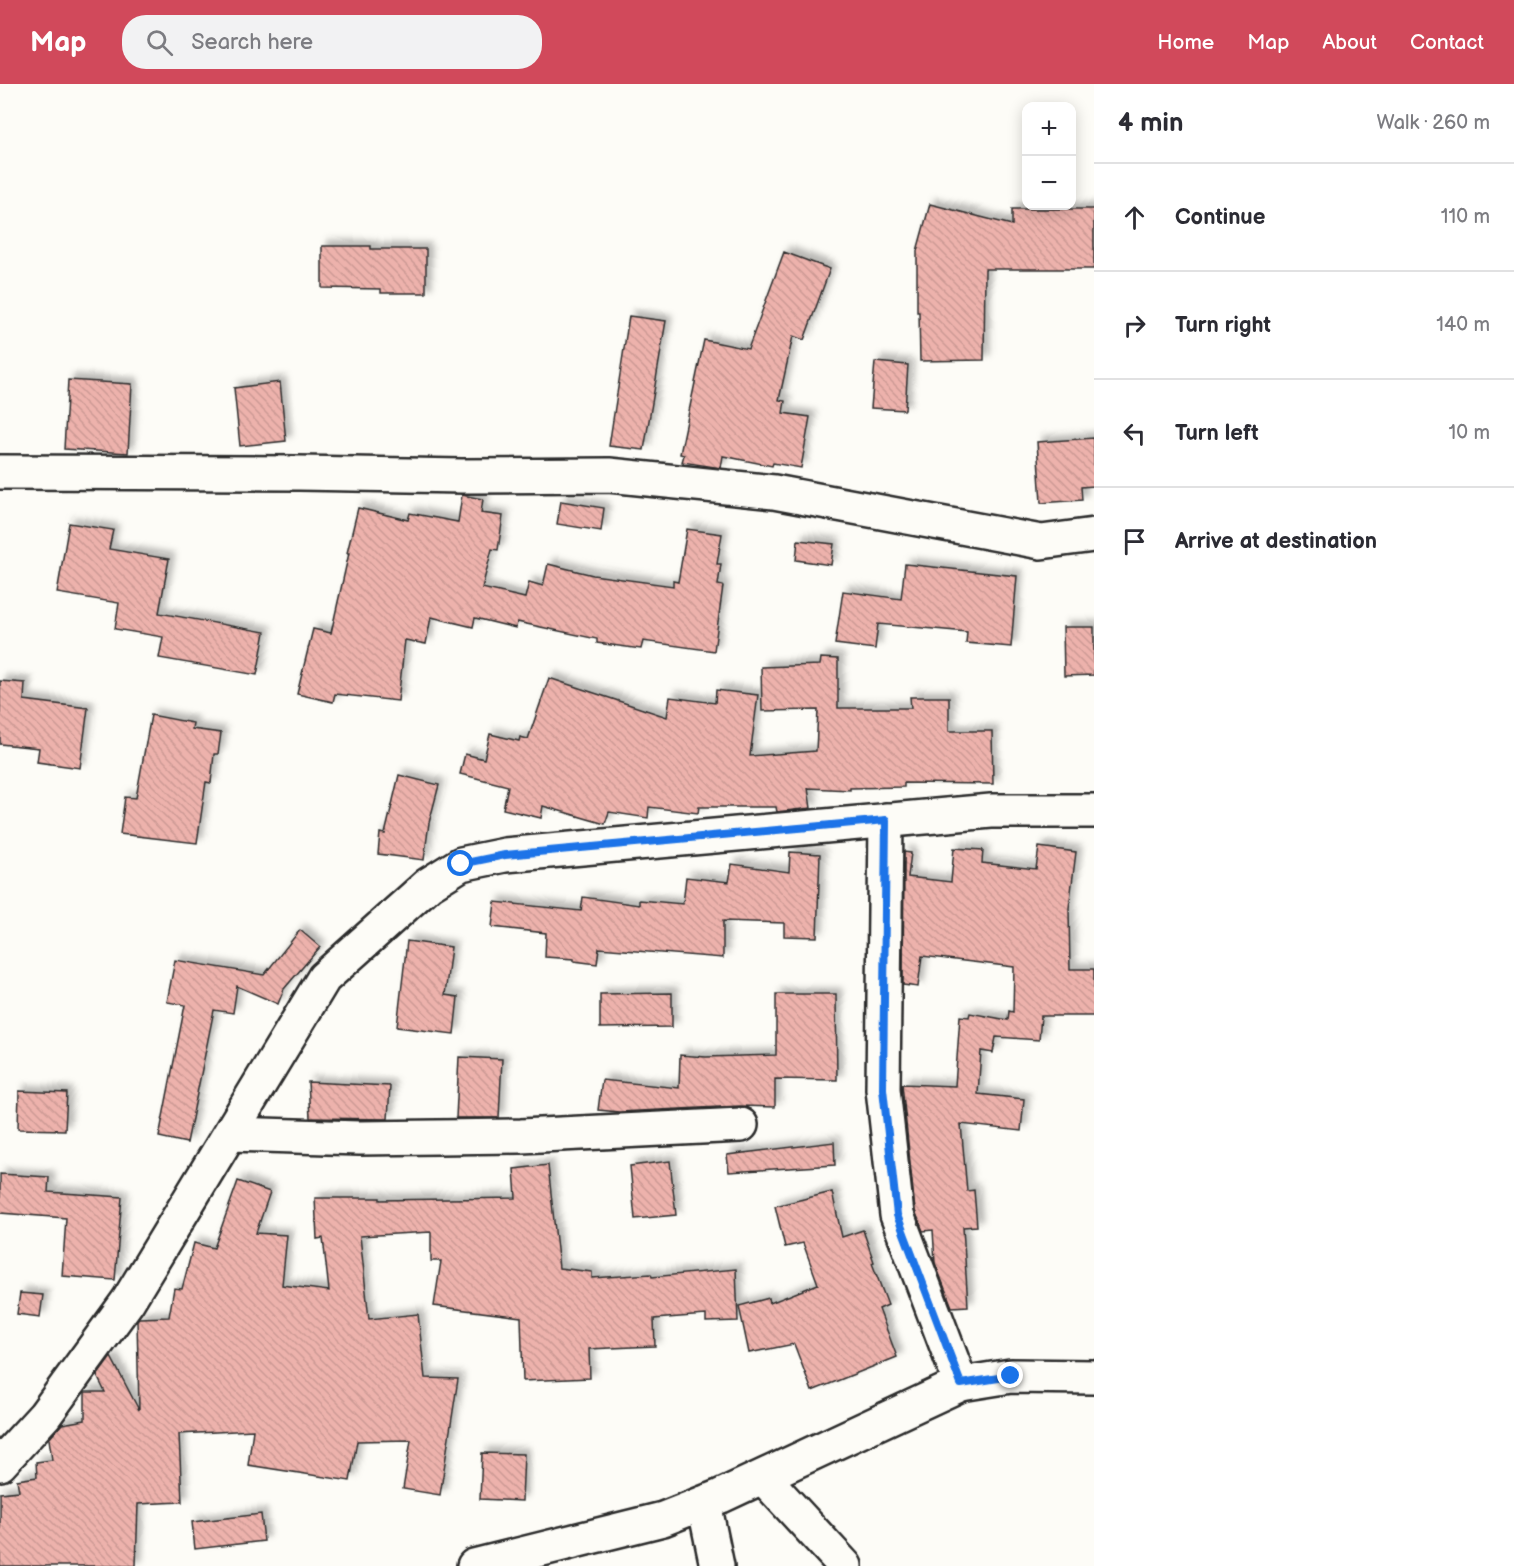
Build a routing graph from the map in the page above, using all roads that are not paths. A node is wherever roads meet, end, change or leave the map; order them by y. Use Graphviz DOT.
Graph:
graph roads {
  1 [pos="0,472"];
  2 [pos="1094,535"];
  3 [pos="1094,811"];
  4 [pos="886,820"];
  5 [pos="741,1125"];
  6 [pos="230,1134"];
  7 [pos="1094,1377"];
  8 [pos="961,1384"];
  9 [pos="0,1464"];
  10 [pos="763,1477"];
  11 [pos="704,1503"];
  12 [pos="474,1566"];
  13 [pos="717,1566"];
  14 [pos="845,1566"];
  1 -- 2 [label="street"];
  3 -- 4 [label="street"];
  4 -- 6 [label="street"];
  4 -- 8 [label="street"];
  5 -- 6 [label="street"];
  6 -- 9 [label="street"];
  7 -- 8 [label="street"];
  8 -- 10 [label="street"];
  10 -- 11 [label="street"];
  10 -- 14 [label="street"];
  11 -- 12 [label="street"];
  11 -- 13 [label="street"];
}
